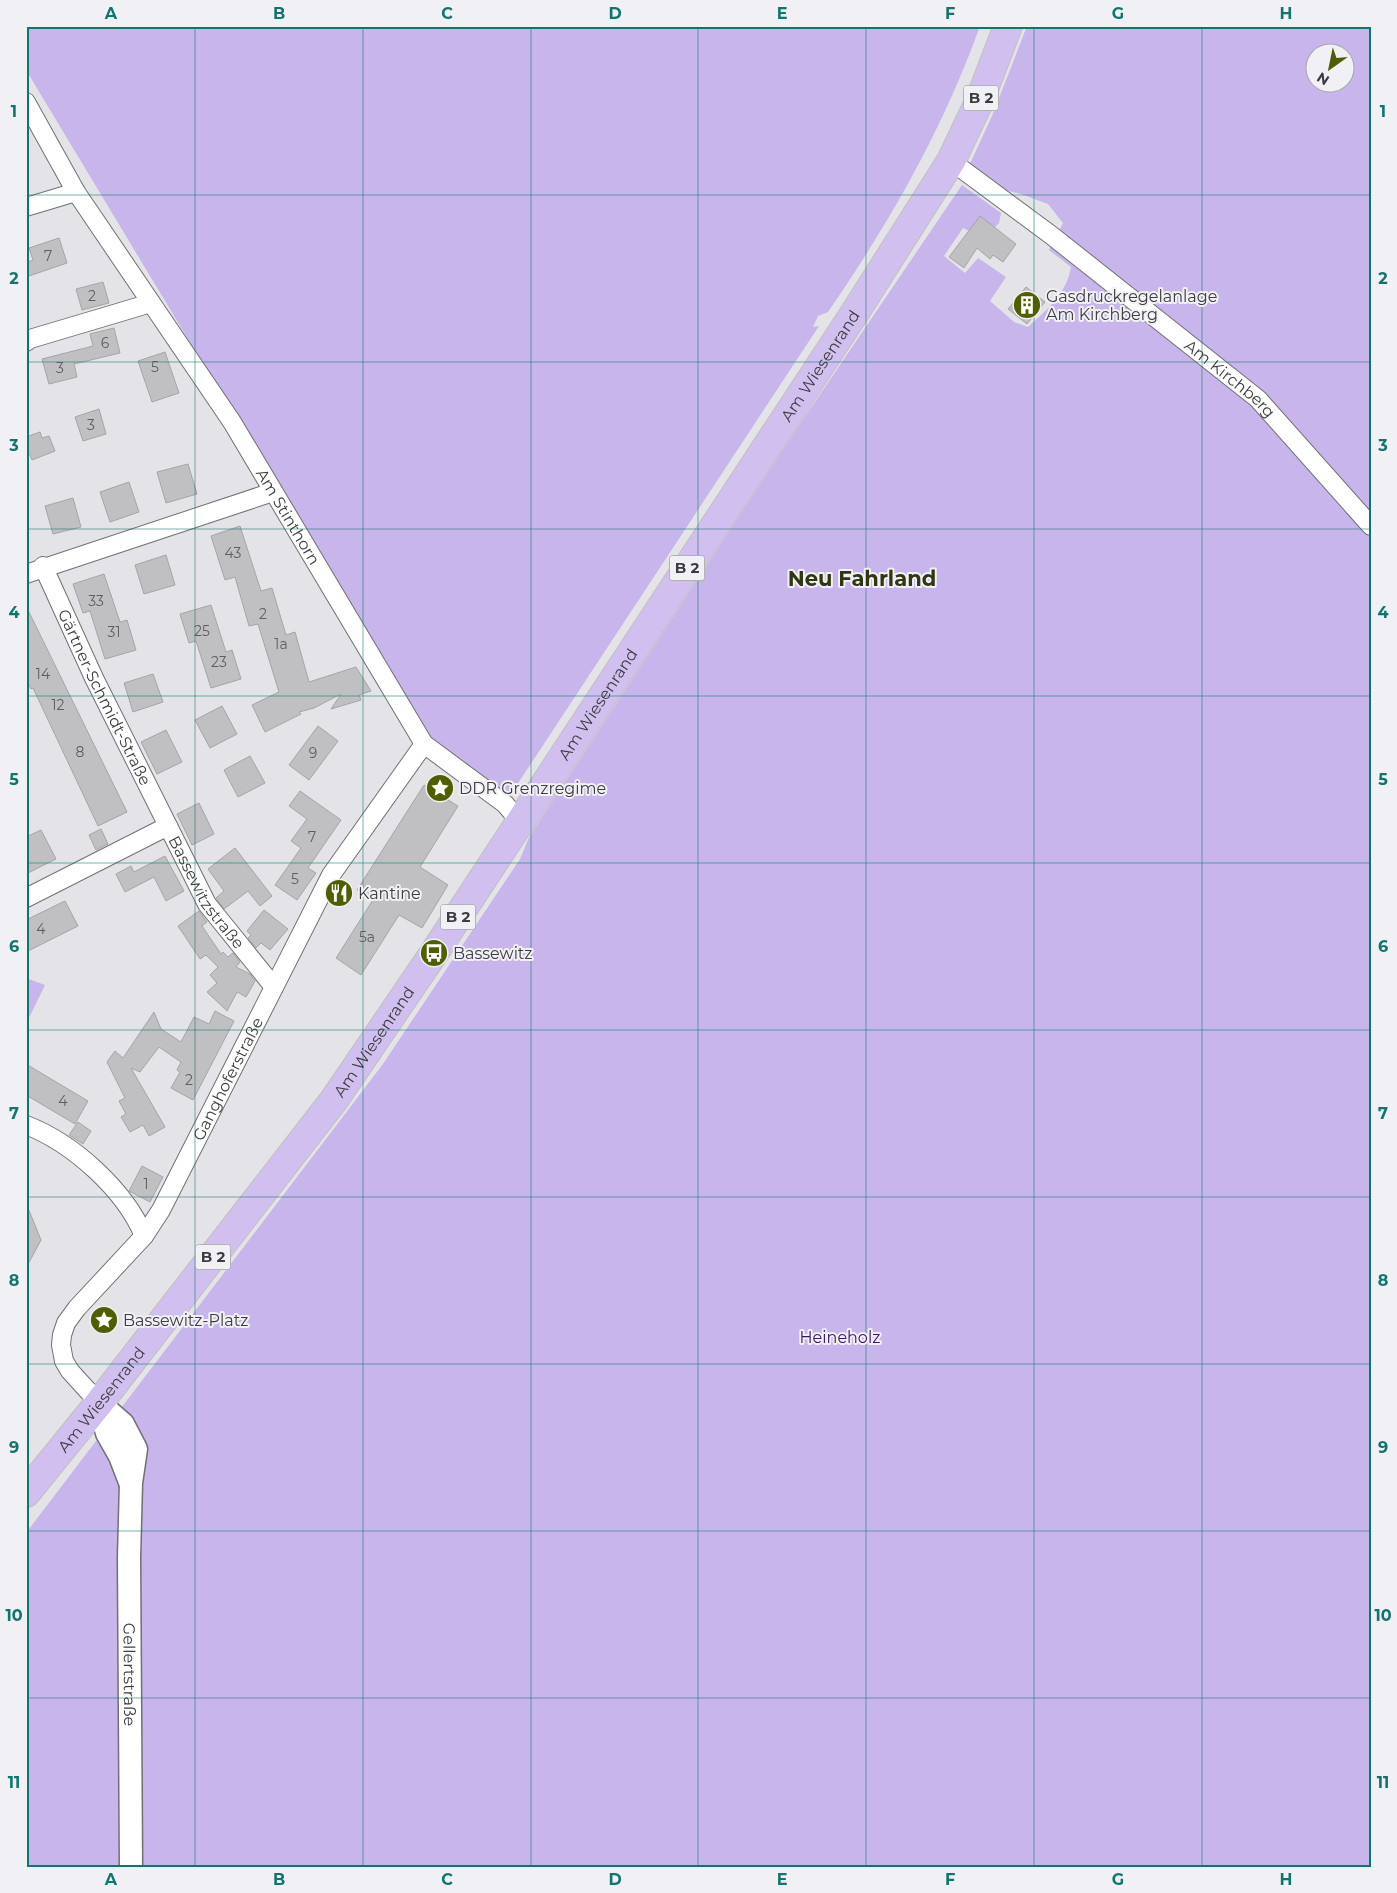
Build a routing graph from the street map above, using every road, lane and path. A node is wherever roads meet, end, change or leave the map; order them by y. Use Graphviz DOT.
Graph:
graph roads {
  1 [pos="1008,26"];
  2 [pos="26,102"];
  3 [pos="951,161"];
  4 [pos="76,192"];
  5 [pos="26,207"];
  6 [pos="151,303"];
  7 [pos="26,342"];
  8 [pos="273,492"];
  9 [pos="1371,526"];
  10 [pos="43,566"];
  11 [pos="26,574"];
  12 [pos="424,744"];
  13 [pos="520,822"];
  14 [pos="168,826"];
  15 [pos="26,898"];
  16 [pos="274,987"];
  17 [pos="26,1124"];
  18 [pos="44,1135"];
  19 [pos="26,1141"];
  20 [pos="144,1236"];
  21 [pos="99,1404"];
  22 [pos="26,1493"];
  23 [pos="131,1867"];
  1 -- 3 [label="main road, Am Wiesenrand / B 2"];
  2 -- 4 [label="street, Am Stinthorn"];
  3 -- 9 [label="street, Am Kirchberg"];
  3 -- 13 [label="main road, Am Wiesenrand / B 2"];
  4 -- 5 [label="street"];
  4 -- 6 [label="street, Am Stinthorn"];
  6 -- 7 [label="street"];
  6 -- 8 [label="street, Am Stinthorn"];
  8 -- 10 [label="street"];
  8 -- 12 [label="street, Am Stinthorn"];
  10 -- 11 [label="street"];
  10 -- 14 [label="street, Gärtner-Schmidt-Straße"];
  12 -- 13 [label="street, Am Stinthorn"];
  12 -- 16 [label="street, Ganghoferstraße"];
  13 -- 21 [label="main road, Am Wiesenrand / B 2"];
  14 -- 15 [label="street, Bassewitzstraße"];
  14 -- 16 [label="street, Bassewitzstraße"];
  16 -- 20 [label="street, Ganghoferstraße"];
  17 -- 18 [label="street"];
  18 -- 19 [label="street"];
  18 -- 20 [label="street"];
  20 -- 21 [label="street, Ganghoferstraße"];
  21 -- 22 [label="main road, Am Wiesenrand / B 2"];
  21 -- 23 [label="street, Gellertstraße"];
}
